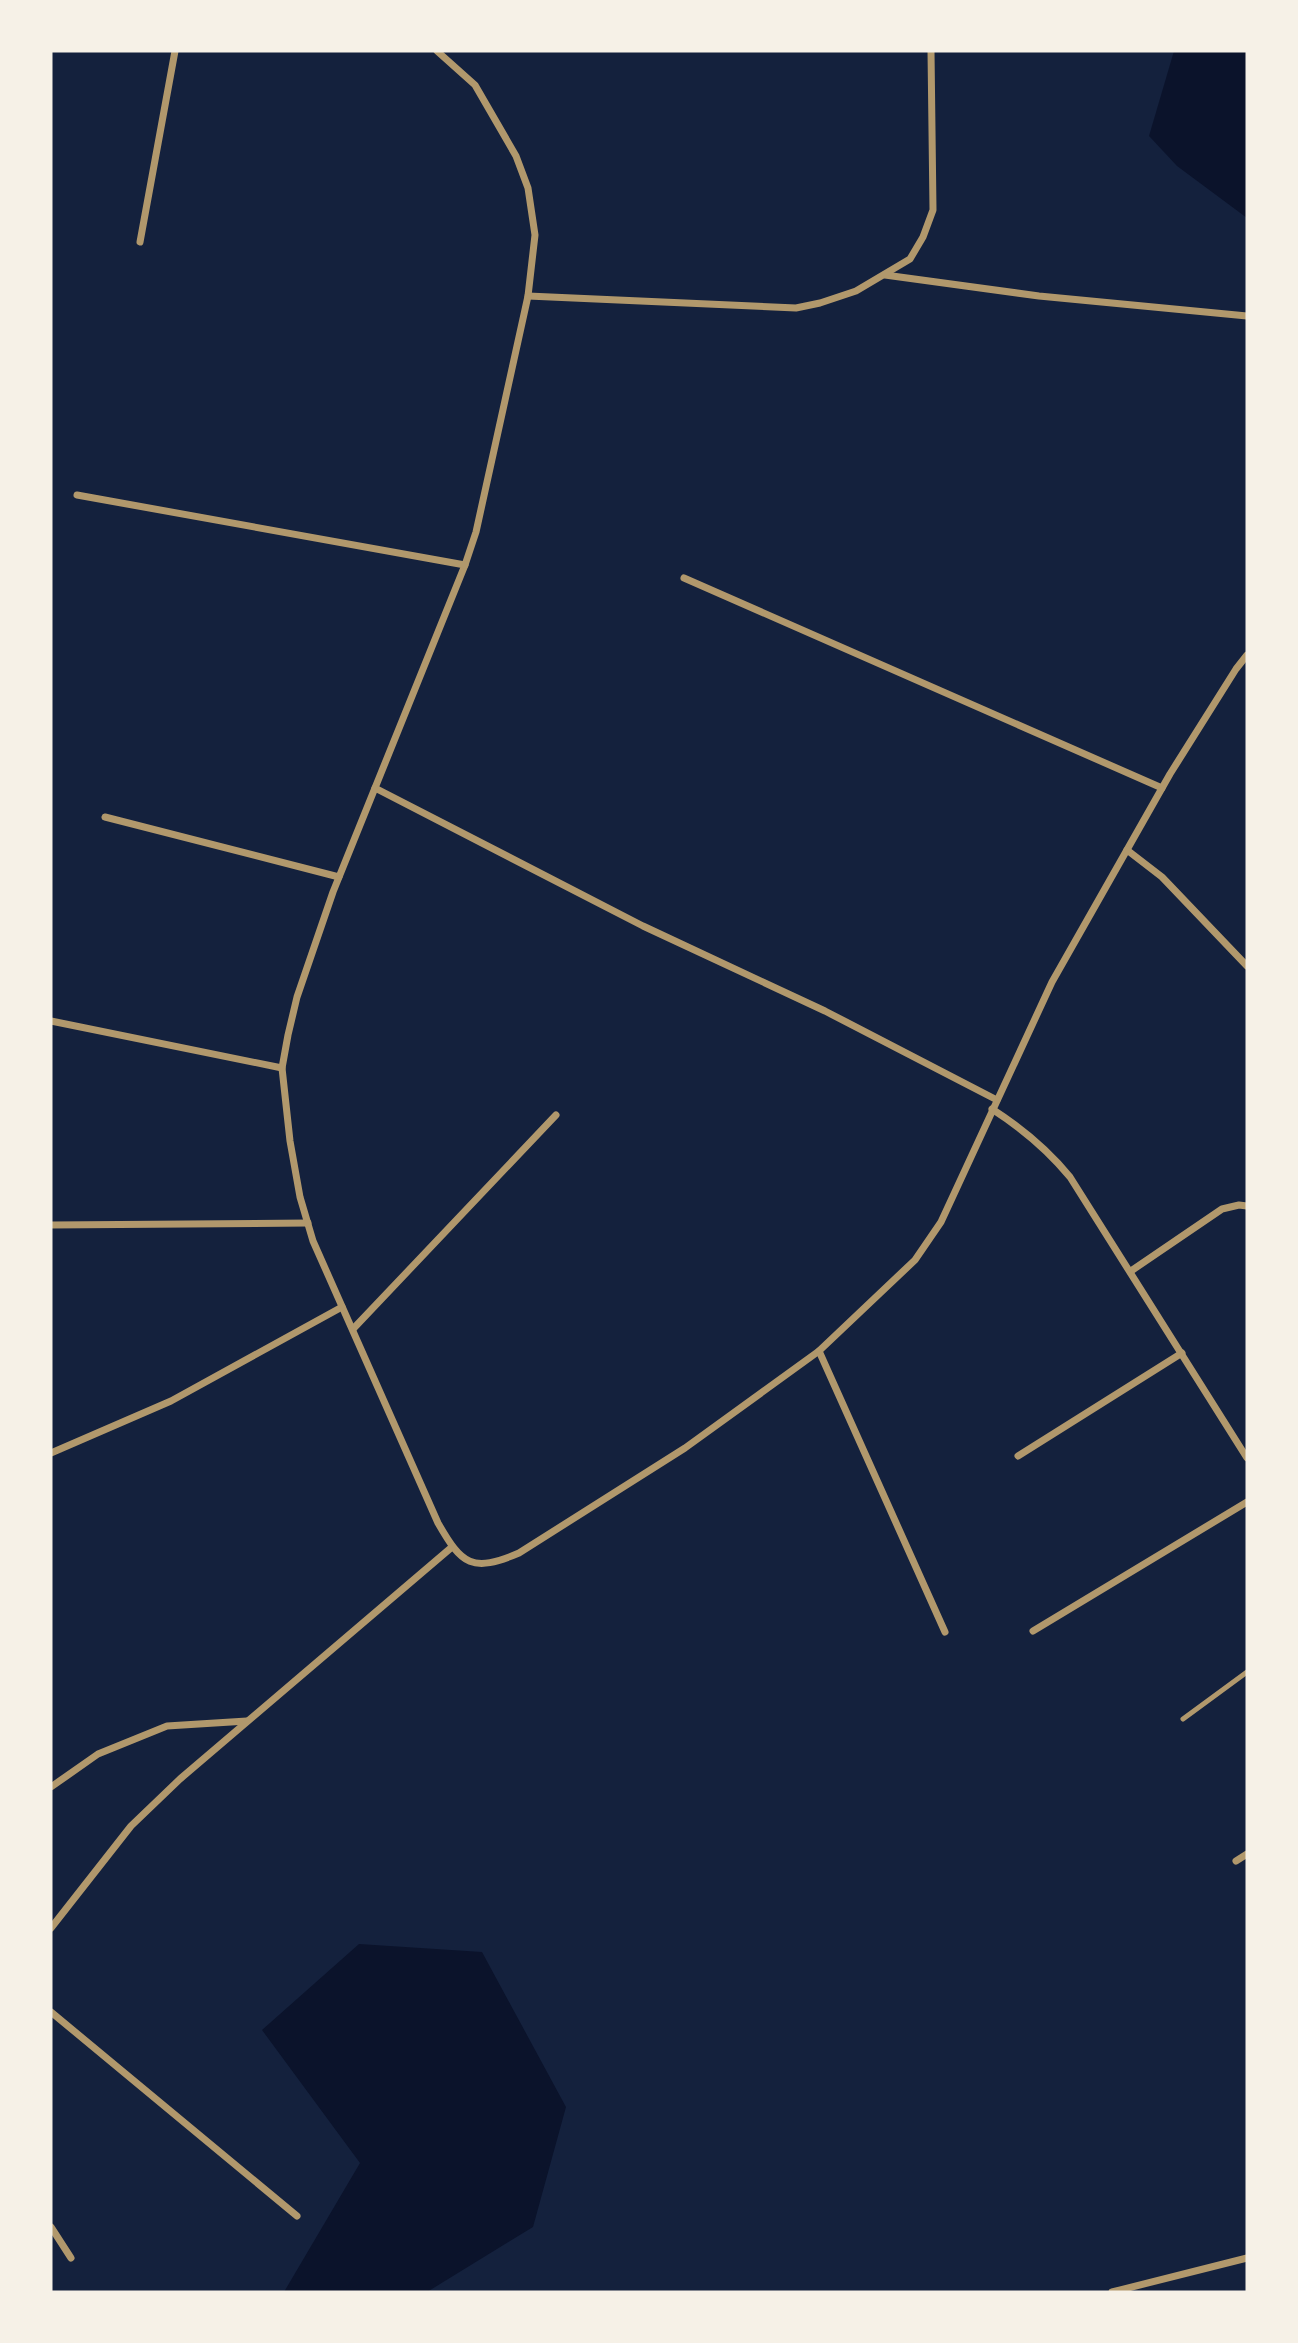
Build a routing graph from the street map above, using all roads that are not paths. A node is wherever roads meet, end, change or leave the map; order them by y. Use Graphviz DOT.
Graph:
graph roads {
  1 [pos="175,51"];
  2 [pos="437,51"];
  3 [pos="931,51"];
  4 [pos="446,54"];
  5 [pos="139,242"];
  6 [pos="885,275"];
  7 [pos="528,296"];
  8 [pos="1247,316"];
  9 [pos="77,495"];
  10 [pos="465,565"];
  11 [pos="684,578"];
  12 [pos="1247,655"];
  13 [pos="375,788"];
  14 [pos="1162,788"];
  15 [pos="105,817"];
  16 [pos="1127,850"];
  17 [pos="339,877"];
  18 [pos="1247,966"];
  19 [pos="51,1021"];
  20 [pos="282,1068"];
  21 [pos="997,1100"];
  22 [pos="992,1109"];
  23 [pos="556,1115"];
  24 [pos="1247,1206"];
  25 [pos="308,1223"];
  26 [pos="51,1225"];
  27 [pos="1131,1271"];
  28 [pos="342,1307"];
  29 [pos="353,1329"];
  30 [pos="819,1351"];
  31 [pos="1182,1353"];
  32 [pos="51,1453"];
  33 [pos="1018,1457"];
  34 [pos="1247,1458"];
  35 [pos="1247,1502"];
  36 [pos="452,1547"];
  37 [pos="1033,1631"];
  38 [pos="945,1632"];
  39 [pos="1247,1672"];
  40 [pos="1183,1719"];
  41 [pos="247,1721"];
  42 [pos="51,1787"];
  43 [pos="1247,1854"];
  44 [pos="1236,1861"];
  45 [pos="51,1928"];
  46 [pos="51,2012"];
  47 [pos="297,2216"];
  48 [pos="51,2227"];
  49 [pos="71,2258"];
  50 [pos="1247,2258"];
  51 [pos="1112,2292"];
  1 -- 5 [label="street"];
  2 -- 4 [label="street"];
  3 -- 6 [label="street"];
  4 -- 7 [label="street"];
  6 -- 7 [label="street"];
  6 -- 8 [label="street"];
  7 -- 10 [label="street"];
  9 -- 10 [label="street"];
  10 -- 13 [label="street"];
  11 -- 14 [label="street"];
  12 -- 14 [label="street"];
  13 -- 17 [label="street"];
  13 -- 21 [label="street"];
  14 -- 16 [label="street"];
  15 -- 17 [label="street"];
  16 -- 18 [label="street"];
  16 -- 21 [label="street"];
  17 -- 20 [label="street"];
  19 -- 20 [label="street"];
  20 -- 25 [label="street"];
  21 -- 22 [label="street"];
  22 -- 27 [label="street"];
  22 -- 30 [label="street"];
  23 -- 29 [label="street"];
  24 -- 27 [label="street"];
  25 -- 26 [label="street"];
  25 -- 28 [label="street"];
  27 -- 31 [label="street"];
  28 -- 29 [label="street"];
  28 -- 32 [label="street"];
  29 -- 36 [label="street"];
  30 -- 36 [label="street"];
  30 -- 38 [label="street"];
  31 -- 33 [label="street"];
  31 -- 34 [label="street"];
  35 -- 37 [label="street"];
  36 -- 41 [label="street"];
  39 -- 40 [label="lane"];
  41 -- 42 [label="street"];
  41 -- 45 [label="street"];
  43 -- 44 [label="street"];
  46 -- 47 [label="street"];
  48 -- 49 [label="street"];
  50 -- 51 [label="street"];
}
